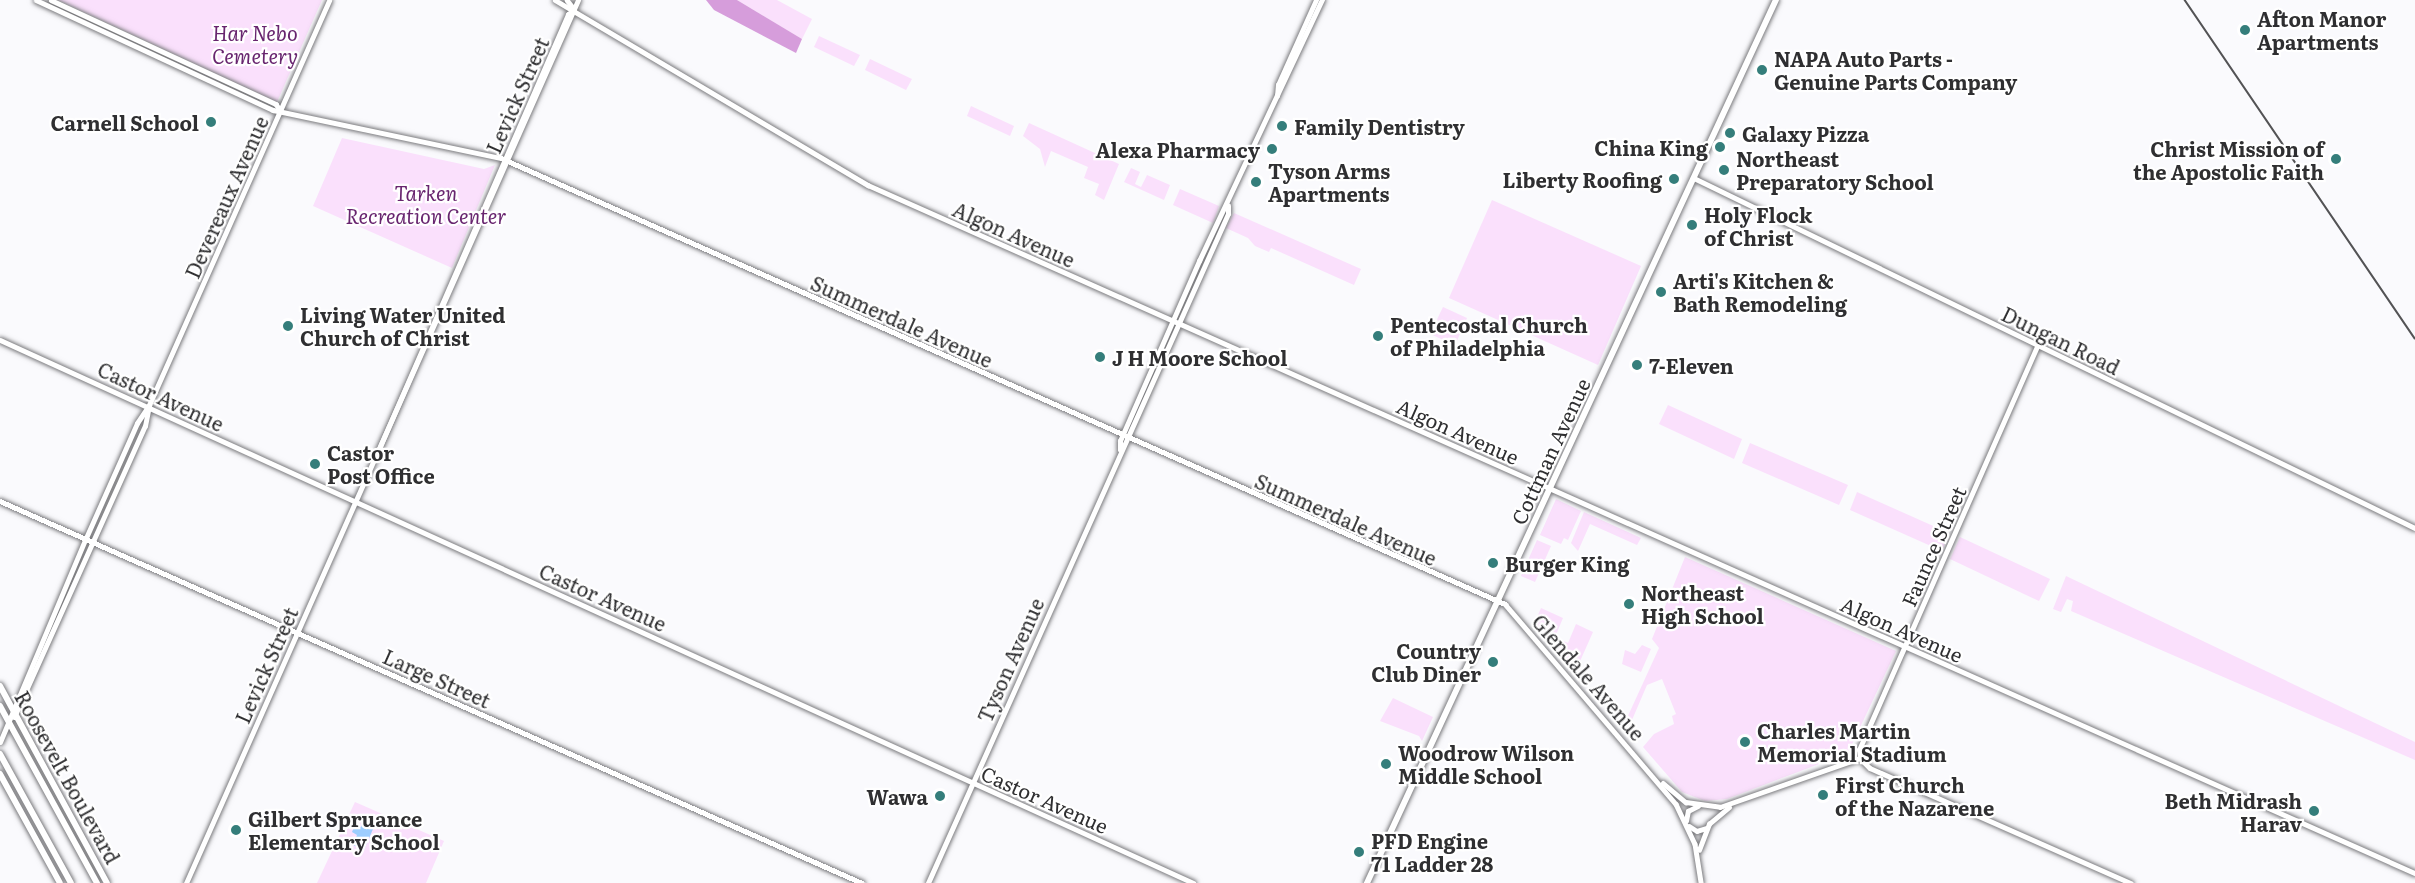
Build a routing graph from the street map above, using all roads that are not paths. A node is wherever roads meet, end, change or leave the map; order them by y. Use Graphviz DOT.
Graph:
graph roads {
  1 [pos="36,0"];
  2 [pos="51,0"];
  3 [pos="329,0"];
  4 [pos="555,0"];
  5 [pos="567,0"];
  6 [pos="578,0"];
  7 [pos="1316,0"];
  8 [pos="1322,0"];
  9 [pos="1776,0"];
  10 [pos="574,9"];
  11 [pos="1306,29"];
  12 [pos="280,110"];
  13 [pos="507,161"];
  14 [pos="1694,178"];
  15 [pos="1228,206"];
  16 [pos="1199,261"];
  17 [pos="1206,264"];
  18 [pos="1173,320"];
  19 [pos="1180,323"];
  20 [pos="0,340"];
  21 [pos="2037,346"];
  22 [pos="1148,378"];
  23 [pos="1154,381"];
  24 [pos="149,405"];
  25 [pos="1125,437"];
  26 [pos="115,473"];
  27 [pos="122,477"];
  28 [pos="1551,489"];
  29 [pos="0,501"];
  30 [pos="357,502"];
  31 [pos="2415,528"];
  32 [pos="85,540"];
  33 [pos="93,543"];
  34 [pos="1499,601"];
  35 [pos="53,622"];
  36 [pos="297,634"];
  37 [pos="1904,646"];
  38 [pos="0,686"];
  39 [pos="0,706"];
  40 [pos="12,708"];
  41 [pos="16,715"];
  42 [pos="9,722"];
  43 [pos="0,742"];
  44 [pos="0,754"];
  45 [pos="1860,758"];
  46 [pos="0,774"];
  47 [pos="1655,775"];
  48 [pos="972,782"];
  49 [pos="1734,804"];
  50 [pos="1698,806"];
  51 [pos="1687,823"];
  52 [pos="1709,825"];
  53 [pos="1698,855"];
  54 [pos="2415,873"];
  55 [pos="60,883"];
  56 [pos="70,883"];
  57 [pos="97,883"];
  58 [pos="108,883"];
  59 [pos="186,883"];
  60 [pos="862,883"];
  61 [pos="928,883"];
  62 [pos="1193,883"];
  63 [pos="1367,883"];
  64 [pos="1701,883"];
  65 [pos="2131,883"];
  1 -- 12 [label="street, Summerdale Avenue"];
  2 -- 12 [label="street, Summerdale Avenue"];
  3 -- 12 [label="main road, Devereaux Avenue"];
  4 -- 10 [label="street, Algon Avenue"];
  5 -- 10 [label="street, Algon Avenue"];
  6 -- 10 [label="main road, Levick Street"];
  7 -- 11 [label="street, Tyson Avenue"];
  8 -- 11 [label="street, Tyson Avenue"];
  9 -- 14 [label="main road, Cottman Avenue"];
  10 -- 13 [label="main road, Levick Street"];
  10 -- 18 [label="street, Algon Avenue"];
  11 -- 15 [label="street, Tyson Avenue"];
  12 -- 13 [label="street, Summerdale Avenue"];
  12 -- 24 [label="main road, Devereaux Avenue"];
  13 -- 25 [label="street, Summerdale Avenue"];
  13 -- 30 [label="main road, Levick Street"];
  14 -- 21 [label="street, Dungan Road"];
  14 -- 28 [label="main road, Cottman Avenue"];
  15 -- 16 [label="street, Tyson Avenue"];
  15 -- 17 [label="street, Tyson Avenue"];
  16 -- 17 [label="street"];
  16 -- 18 [label="street, Tyson Avenue"];
  17 -- 19 [label="street, Tyson Avenue"];
  18 -- 19 [label="street, Algon Avenue"];
  18 -- 22 [label="street, Tyson Avenue"];
  19 -- 23 [label="street, Tyson Avenue"];
  19 -- 28 [label="street, Algon Avenue"];
  20 -- 24 [label="main road, Castor Avenue"];
  21 -- 31 [label="street, Dungan Road"];
  21 -- 37 [label="street, Faunce Street"];
  22 -- 23 [label="street"];
  22 -- 25 [label="street, Tyson Avenue"];
  23 -- 25 [label="street, Tyson Avenue"];
  24 -- 26 [label="main road, Devereaux Avenue"];
  24 -- 27 [label="main road, Devereaux Avenue"];
  24 -- 30 [label="main road, Castor Avenue"];
  25 -- 34 [label="street, Summerdale Avenue"];
  25 -- 48 [label="street, Tyson Avenue"];
  26 -- 27 [label="main road"];
  26 -- 32 [label="main road, Devereaux Avenue"];
  27 -- 33 [label="main road, Devereaux Avenue"];
  28 -- 34 [label="main road, Cottman Avenue"];
  28 -- 37 [label="street, Algon Avenue"];
  29 -- 32 [label="street, Large Street"];
  30 -- 36 [label="main road, Levick Street"];
  30 -- 48 [label="main road, Castor Avenue"];
  32 -- 33 [label="street, Large Street"];
  32 -- 35 [label="main road, Devereaux Avenue"];
  33 -- 35 [label="main road, Devereaux Avenue"];
  33 -- 36 [label="street, Large Street"];
  34 -- 47 [label="street, Glendale Avenue"];
  34 -- 63 [label="main road, Cottman Avenue"];
  35 -- 40 [label="main road, Devereaux Avenue"];
  35 -- 41 [label="main road, Devereaux Avenue"];
  36 -- 59 [label="main road, Levick Street"];
  36 -- 60 [label="street, Large Street"];
  37 -- 45 [label="street, Faunce Street"];
  37 -- 54 [label="street, Algon Avenue"];
  38 -- 40 [label="main road, Roosevelt Boulevard"];
  39 -- 42 [label="main road, Roosevelt Boulevard"];
  40 -- 41 [label="main road, Roosevelt Boulevard"];
  40 -- 42 [label="main road, Devereaux Avenue"];
  41 -- 42 [label="main road, Devereaux Avenue"];
  41 -- 58 [label="main road, Roosevelt Boulevard"];
  42 -- 43 [label="main road, Devereaux Avenue"];
  42 -- 57 [label="main road, Roosevelt Boulevard"];
  44 -- 56 [label="main road"];
  45 -- 49 [label="street"];
  45 -- 65 [label="street"];
  46 -- 55 [label="main road"];
  47 -- 50 [label="street, Glendale Avenue"];
  47 -- 51 [label="street, Glendale Avenue"];
  48 -- 61 [label="street, Tyson Avenue"];
  48 -- 62 [label="main road, Castor Avenue"];
  49 -- 50 [label="street"];
  49 -- 52 [label="street"];
  50 -- 51 [label="street"];
  50 -- 52 [label="street, Glendale Avenue"];
  51 -- 52 [label="street"];
  51 -- 53 [label="street, Glendale Avenue"];
  52 -- 53 [label="street, Glendale Avenue"];
  53 -- 64 [label="street, Glendale Avenue"];
}
